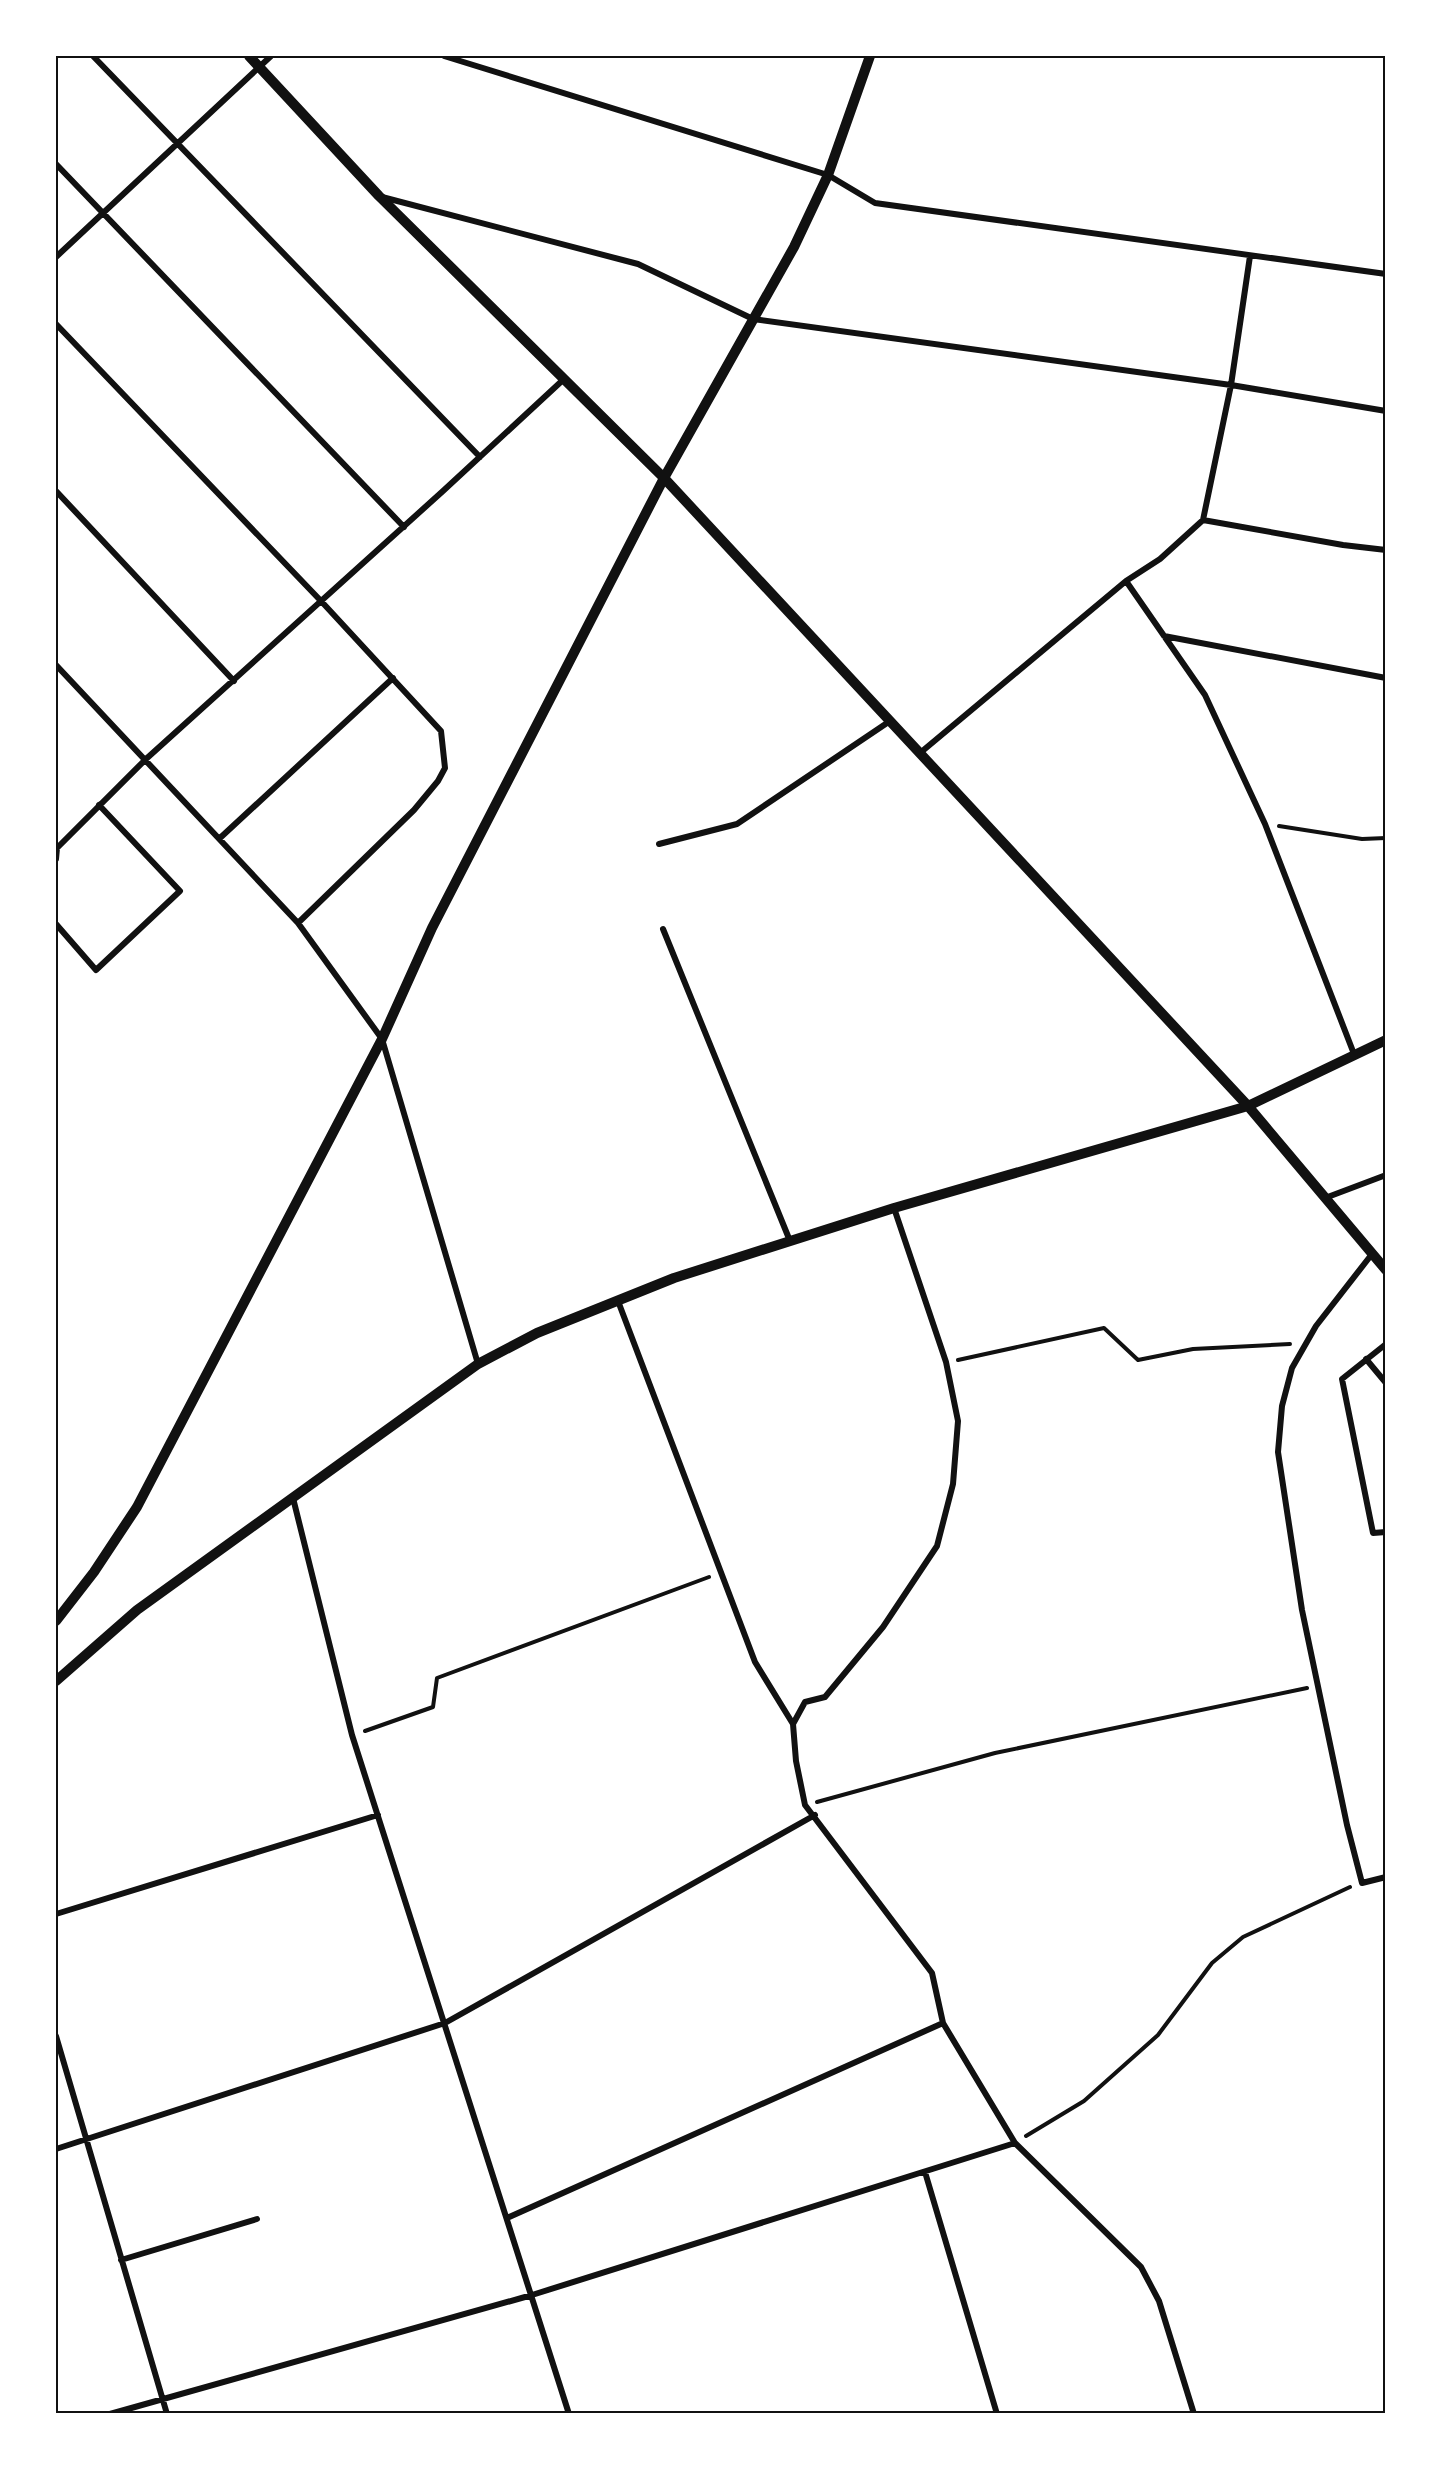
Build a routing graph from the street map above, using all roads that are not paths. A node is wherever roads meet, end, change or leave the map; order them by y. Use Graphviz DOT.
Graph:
graph roads {
  1 [pos="93,56"];
  2 [pos="249,56"];
  3 [pos="271,56"];
  4 [pos="444,56"];
  5 [pos="870,56"];
  6 [pos="259,66"];
  7 [pos="177,143"];
  8 [pos="56,164"];
  9 [pos="828,175"];
  10 [pos="379,196"];
  11 [pos="103,213"];
  12 [pos="1250,256"];
  13 [pos="56,257"];
  14 [pos="1386,274"];
  15 [pos="753,319"];
  16 [pos="56,324"];
  17 [pos="564,379"];
  18 [pos="1231,385"];
  19 [pos="1386,411"];
  20 [pos="480,457"];
  21 [pos="664,478"];
  22 [pos="56,491"];
  23 [pos="1203,520"];
  24 [pos="404,527"];
  25 [pos="1386,550"];
  26 [pos="1126,581"];
  27 [pos="321,601"];
  28 [pos="1164,636"];
  29 [pos="56,665"];
  30 [pos="393,678"];
  31 [pos="1386,678"];
  32 [pos="234,681"];
  33 [pos="890,721"];
  34 [pos="920,753"];
  35 [pos="146,759"];
  36 [pos="99,805"];
  37 [pos="220,838"];
  38 [pos="659,844"];
  39 [pos="56,859"];
  40 [pos="298,922"];
  41 [pos="56,924"];
  42 [pos="663,929"];
  43 [pos="382,1039"];
  44 [pos="1386,1040"];
  45 [pos="1354,1054"];
  46 [pos="1248,1106"];
  47 [pos="1386,1175"];
  48 [pos="1325,1198"];
  49 [pos="894,1208"];
  50 [pos="790,1241"];
  51 [pos="1372,1254"];
  52 [pos="1386,1270"];
  53 [pos="618,1301"];
  54 [pos="1386,1344"];
  55 [pos="1366,1359"];
  56 [pos="477,1364"];
  57 [pos="1386,1383"];
  58 [pos="293,1498"];
  59 [pos="1386,1532"];
  60 [pos="56,1621"];
  61 [pos="56,1682"];
  62 [pos="793,1724"];
  63 [pos="378,1815"];
  64 [pos="815,1815"];
  65 [pos="1386,1877"];
  66 [pos="56,1914"];
  67 [pos="445,2023"];
  68 [pos="943,2023"];
  69 [pos="56,2036"];
  70 [pos="86,2140"];
  71 [pos="1015,2143"];
  72 [pos="56,2149"];
  73 [pos="925,2172"];
  74 [pos="507,2218"];
  75 [pos="257,2219"];
  76 [pos="121,2260"];
  77 [pos="532,2295"];
  78 [pos="162,2398"];
  79 [pos="110,2414"];
  80 [pos="167,2414"];
  81 [pos="569,2414"];
  82 [pos="997,2414"];
  83 [pos="1194,2414"];
  1 -- 7 [label="street"];
  2 -- 6 [label="street"];
  3 -- 6 [label="street"];
  4 -- 9 [label="street"];
  5 -- 9 [label="street"];
  6 -- 7 [label="street"];
  6 -- 10 [label="street"];
  7 -- 11 [label="street"];
  7 -- 20 [label="street"];
  8 -- 11 [label="street"];
  9 -- 12 [label="street"];
  9 -- 15 [label="street"];
  10 -- 15 [label="street"];
  10 -- 17 [label="street"];
  11 -- 13 [label="street"];
  11 -- 24 [label="street"];
  12 -- 14 [label="street"];
  12 -- 18 [label="street"];
  15 -- 18 [label="street"];
  15 -- 21 [label="street"];
  16 -- 27 [label="street"];
  17 -- 20 [label="street"];
  17 -- 21 [label="street"];
  18 -- 19 [label="street"];
  18 -- 23 [label="street"];
  20 -- 24 [label="street"];
  21 -- 33 [label="street"];
  21 -- 43 [label="street"];
  22 -- 32 [label="street"];
  23 -- 25 [label="street"];
  23 -- 26 [label="street"];
  24 -- 27 [label="street"];
  26 -- 28 [label="street"];
  26 -- 34 [label="street"];
  27 -- 30 [label="street"];
  27 -- 32 [label="street"];
  28 -- 31 [label="street"];
  28 -- 45 [label="street"];
  29 -- 35 [label="street"];
  30 -- 37 [label="street"];
  30 -- 40 [label="street"];
  32 -- 35 [label="street"];
  33 -- 34 [label="street"];
  33 -- 38 [label="street"];
  34 -- 46 [label="street"];
  35 -- 36 [label="street"];
  35 -- 37 [label="street"];
  36 -- 39 [label="street"];
  36 -- 41 [label="street"];
  37 -- 40 [label="street"];
  40 -- 43 [label="street"];
  42 -- 50 [label="street"];
  43 -- 56 [label="street"];
  43 -- 60 [label="street"];
  44 -- 45 [label="street"];
  45 -- 46 [label="street"];
  46 -- 48 [label="street"];
  46 -- 49 [label="street"];
  47 -- 48 [label="street"];
  48 -- 51 [label="street"];
  49 -- 50 [label="street"];
  49 -- 62 [label="street"];
  50 -- 53 [label="street"];
  51 -- 52 [label="street"];
  51 -- 65 [label="street"];
  53 -- 56 [label="street"];
  53 -- 62 [label="street"];
  54 -- 55 [label="street"];
  55 -- 57 [label="street"];
  55 -- 59 [label="street"];
  56 -- 58 [label="street"];
  58 -- 61 [label="street"];
  58 -- 63 [label="street"];
  62 -- 64 [label="street"];
  63 -- 66 [label="street"];
  63 -- 67 [label="street"];
  64 -- 67 [label="street"];
  64 -- 68 [label="street"];
  67 -- 70 [label="street"];
  67 -- 74 [label="street"];
  68 -- 71 [label="street"];
  68 -- 74 [label="street"];
  69 -- 70 [label="street"];
  70 -- 72 [label="street"];
  70 -- 76 [label="street"];
  71 -- 73 [label="street"];
  71 -- 83 [label="street"];
  73 -- 77 [label="street"];
  73 -- 82 [label="street"];
  74 -- 77 [label="street"];
  75 -- 76 [label="street"];
  76 -- 78 [label="street"];
  77 -- 78 [label="street"];
  77 -- 81 [label="street"];
  78 -- 79 [label="street"];
  78 -- 80 [label="street"];
}
